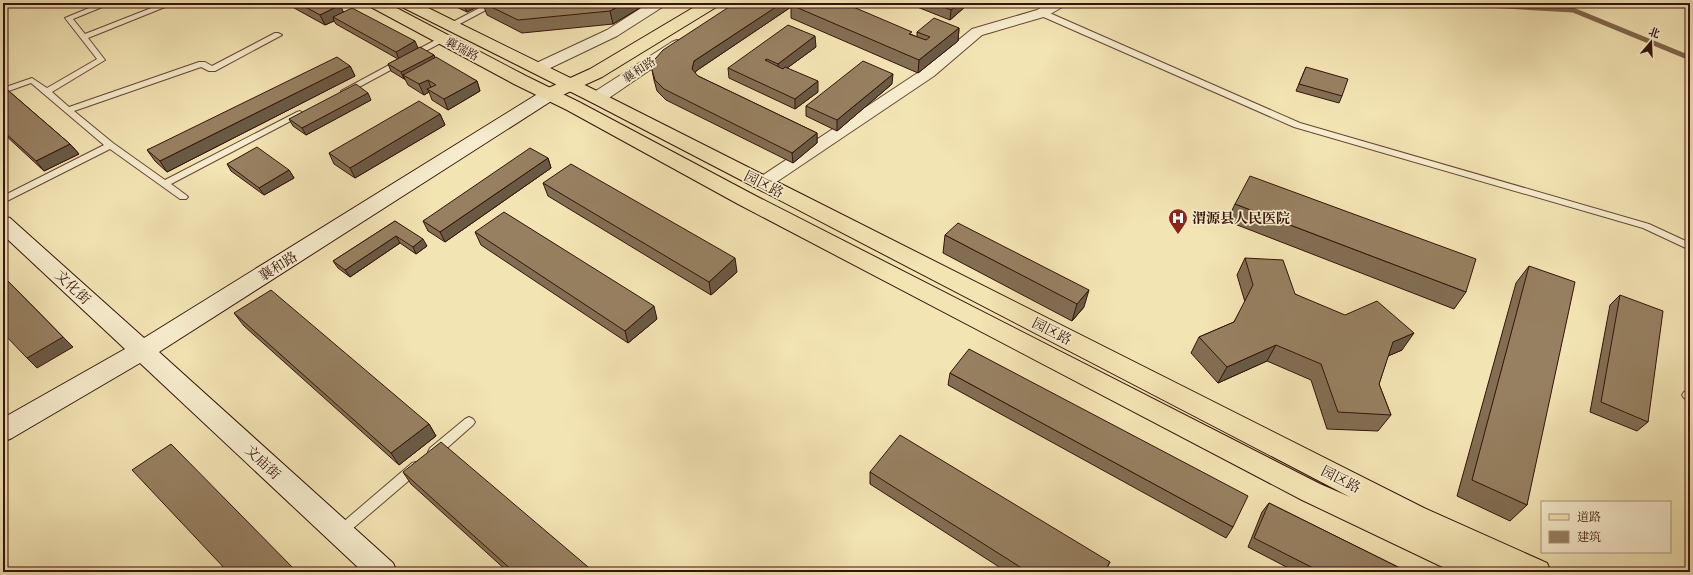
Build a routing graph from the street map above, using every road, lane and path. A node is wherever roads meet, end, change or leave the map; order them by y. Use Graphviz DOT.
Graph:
graph roads {
  1 [pos="108,3"];
  2 [pos="171,3"];
  3 [pos="375,3"];
  4 [pos="406,3"];
  5 [pos="495,3"];
  6 [pos="659,3"];
  7 [pos="690,3"];
  8 [pos="712,3"];
  9 [pos="1059,3"];
  10 [pos="1042,13"];
  11 [pos="447,32"];
  12 [pos="278,35"];
  13 [pos="84,37"];
  14 [pos="689,38"];
  15 [pos="538,68"];
  16 [pos="571,85"];
  17 [pos="3,91"];
  18 [pos="46,92"];
  19 [pos="339,94"];
  20 [pos="550,94"];
  21 [pos="597,98"];
  22 [pos="68,110"];
  23 [pos="305,112"];
  24 [pos="110,145"];
  25 [pos="763,183"];
  26 [pos="165,184"];
  27 [pos="183,197"];
  28 [pos="3,200"];
  29 [pos="3,223"];
  30 [pos="1690,246"];
  31 [pos="142,351"];
  32 [pos="469,422"];
  33 [pos="3,432"];
  34 [pos="340,532"];
  35 [pos="383,572"];
  36 [pos="1483,572"];
  37 [pos="1537,572"];
  1 -- 13 [label="lane"];
  2 -- 13 [label="lane"];
  3 -- 11 [label="main road, 襄瑞路"];
  4 -- 11 [label="main road, 襄瑞路"];
  5 -- 11 [label="lane"];
  6 -- 15 [label="street"];
  7 -- 20 [label="main road"];
  8 -- 16 [label="main road"];
  9 -- 10 [label="street"];
  10 -- 25 [label="street"];
  10 -- 30 [label="lane"];
  11 -- 15 [label="main road, 襄瑞路"];
  11 -- 19 [label="lane"];
  11 -- 20 [label="main road, 襄瑞路"];
  12 -- 22 [label="lane"];
  13 -- 18 [label="lane"];
  14 -- 21 [label="street, 襄和路"];
  15 -- 16 [label="main road, 襄瑞路"];
  16 -- 20 [label="main road"];
  16 -- 21 [label="main road, 园区路"];
  17 -- 18 [label="lane"];
  18 -- 22 [label="lane"];
  20 -- 31 [label="main road, 襄和路"];
  20 -- 36 [label="main road, 园区路"];
  21 -- 25 [label="main road, 园区路"];
  22 -- 24 [label="lane"];
  23 -- 26 [label="lane"];
  24 -- 26 [label="lane"];
  24 -- 28 [label="lane"];
  25 -- 37 [label="main road, 园区路"];
  26 -- 27 [label="lane"];
  29 -- 31 [label="main road, 文化街"];
  31 -- 33 [label="main road, 襄和路"];
  31 -- 34 [label="main road, 文庙街"];
  32 -- 34 [label="lane"];
  34 -- 35 [label="main road, 文庙街"];
}
